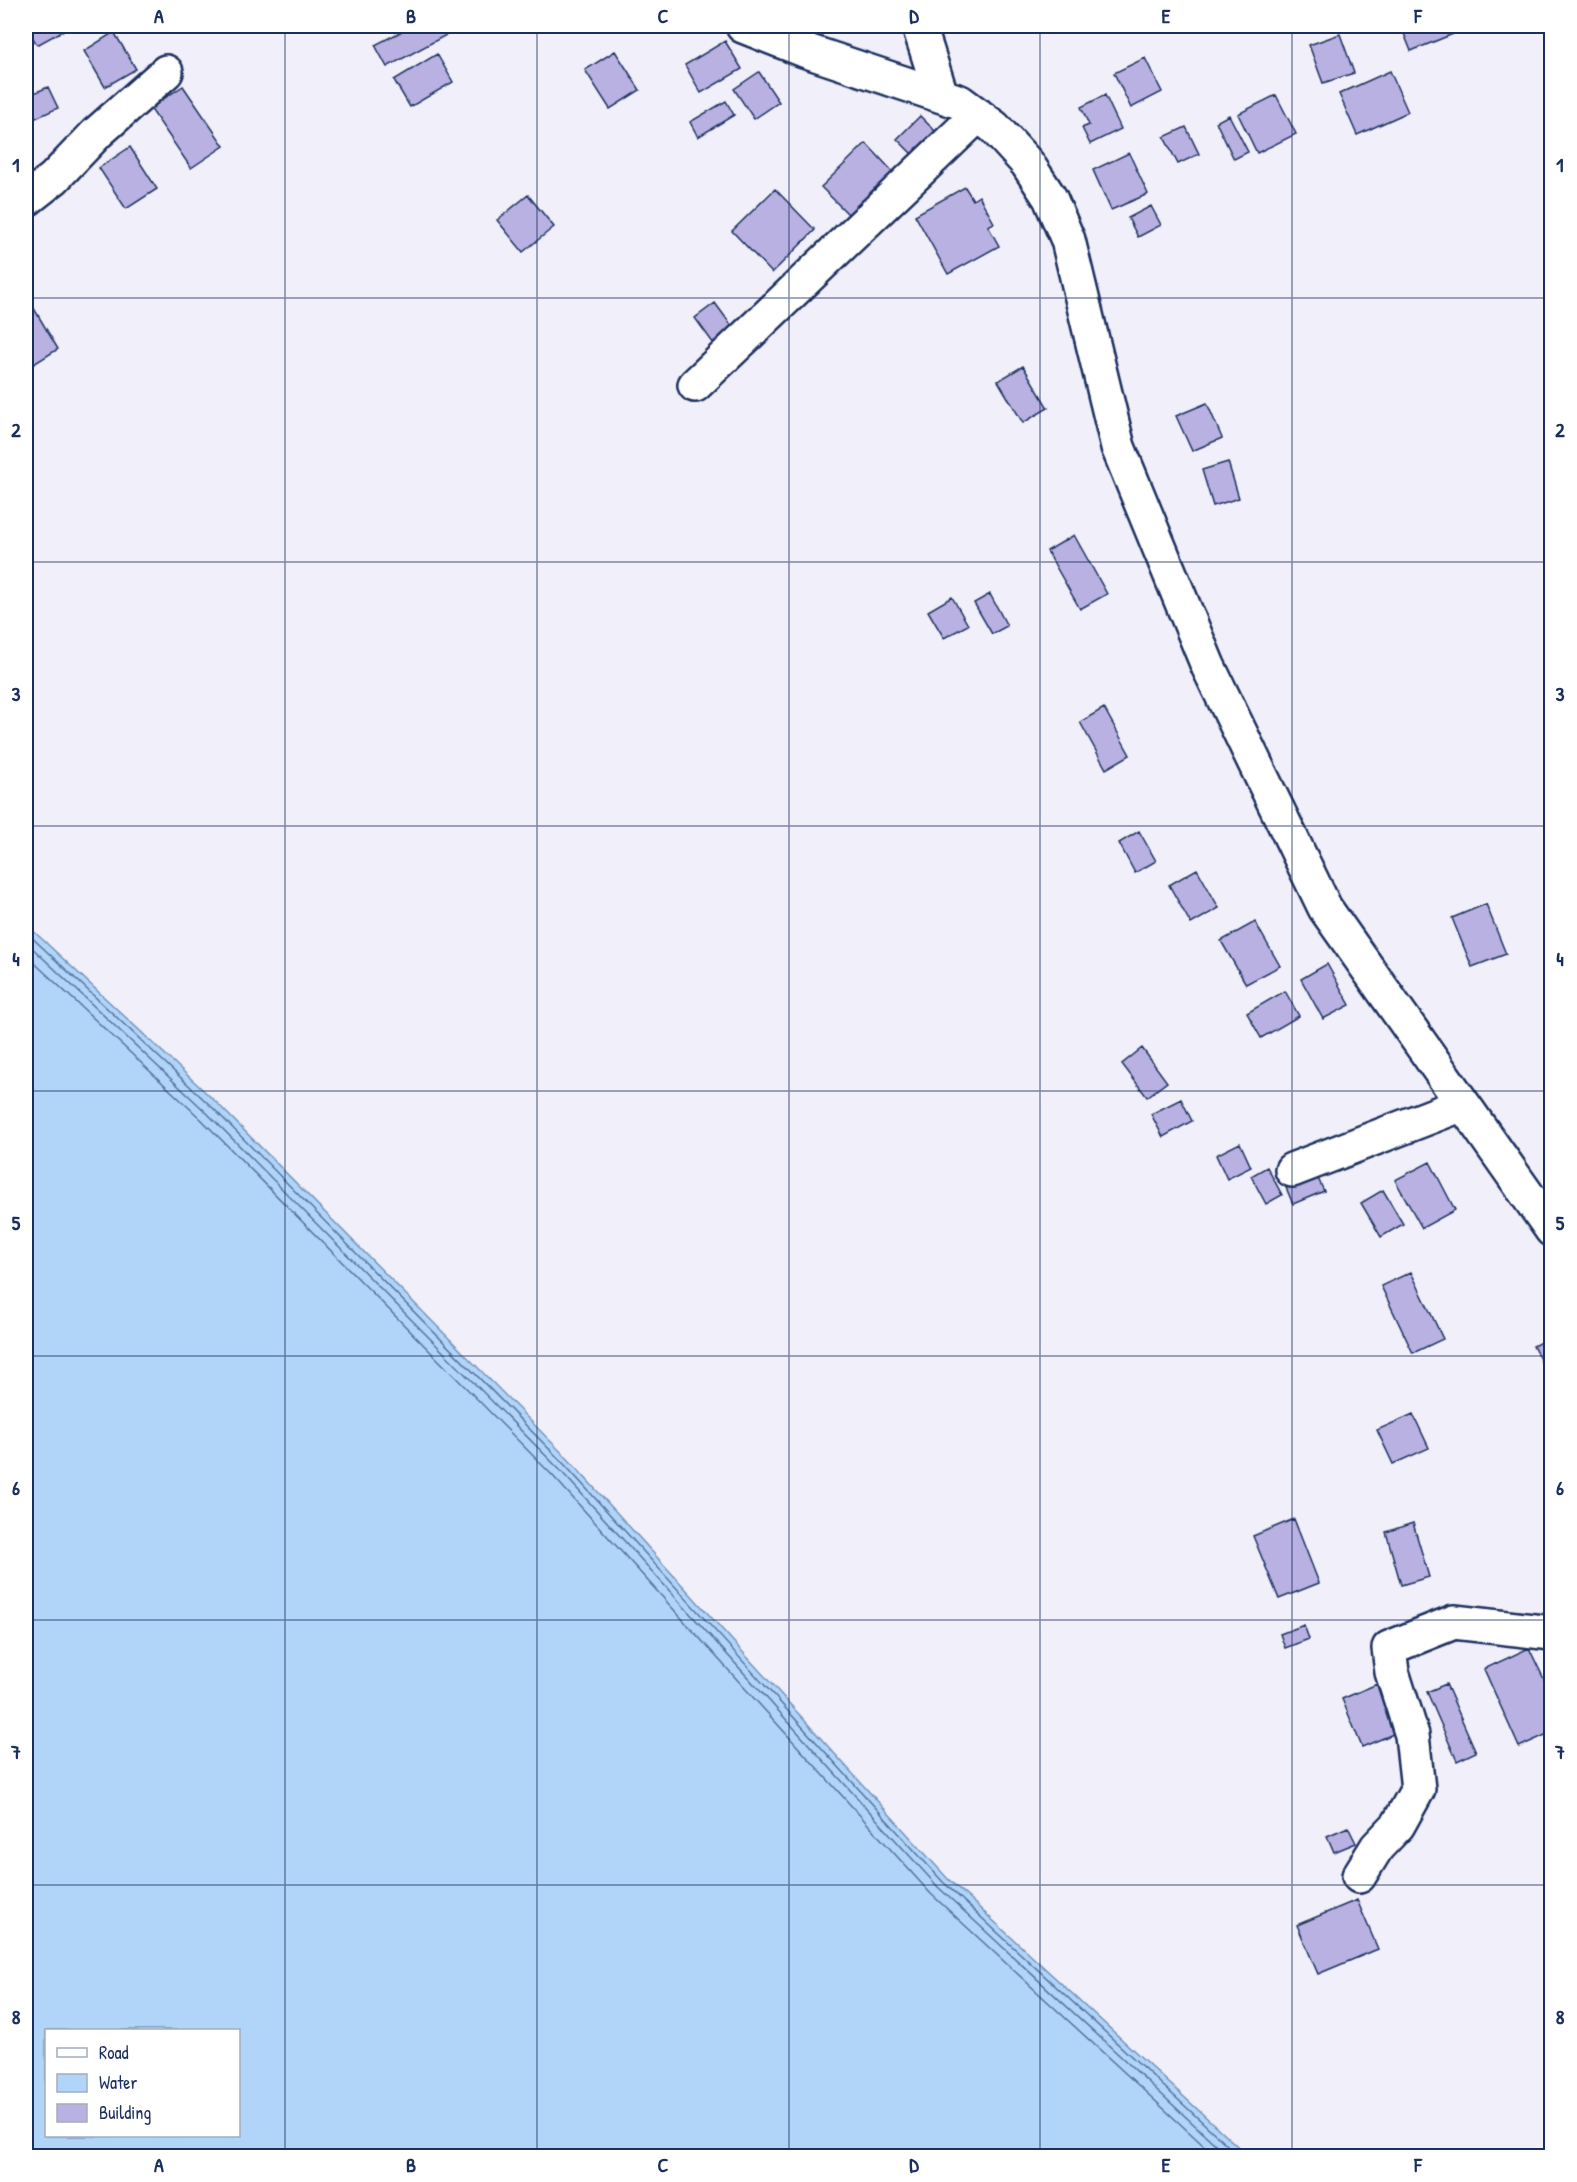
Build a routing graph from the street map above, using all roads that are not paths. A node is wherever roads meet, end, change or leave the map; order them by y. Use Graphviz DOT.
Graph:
graph roads {
  1 [pos="743,26"];
  2 [pos="919,26"];
  3 [pos="166,72"];
  4 [pos="941,95"];
  5 [pos="978,115"];
  6 [pos="26,200"];
  7 [pos="695,385"];
  8 [pos="1463,1104"];
  9 [pos="1292,1170"];
  10 [pos="1551,1230"];
  11 [pos="1551,1633"];
  12 [pos="1359,1876"];
  1 -- 4 [label="street"];
  2 -- 4 [label="street"];
  3 -- 6 [label="street"];
  4 -- 5 [label="street"];
  5 -- 7 [label="street"];
  5 -- 8 [label="street"];
  8 -- 9 [label="street"];
  8 -- 10 [label="street"];
  11 -- 12 [label="street"];
}
